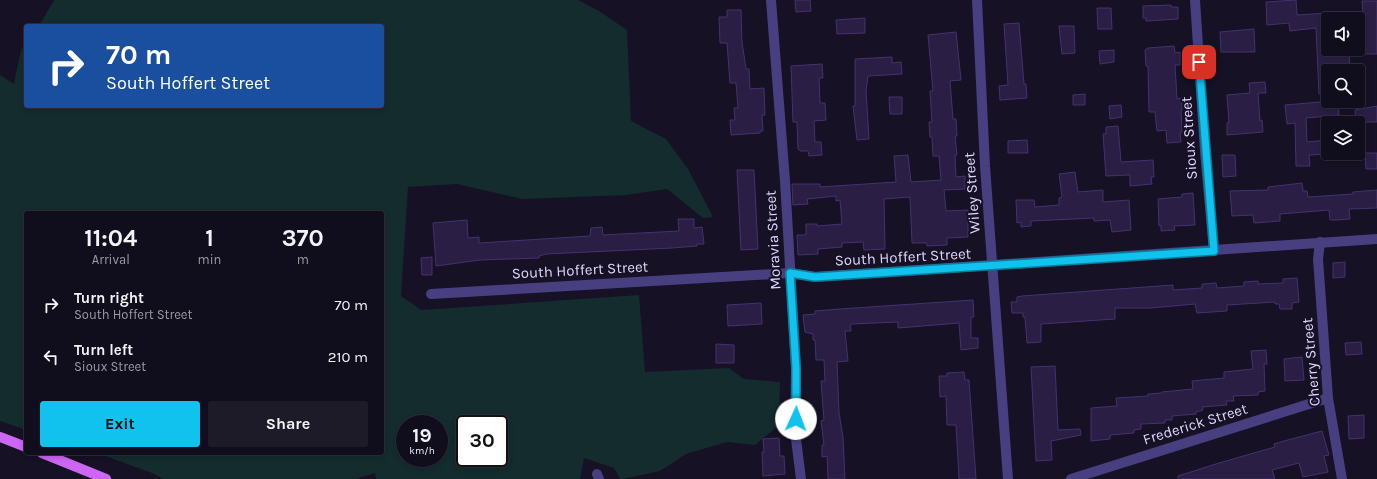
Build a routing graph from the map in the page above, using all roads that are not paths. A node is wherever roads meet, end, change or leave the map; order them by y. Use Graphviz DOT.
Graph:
graph roads {
  1 [pos="771,0"];
  2 [pos="977,0"];
  3 [pos="1195,0"];
  4 [pos="1377,239"];
  5 [pos="1320,242"];
  6 [pos="1214,251"];
  7 [pos="992,266"];
  8 [pos="790,273"];
  9 [pos="431,294"];
  10 [pos="1328,398"];
  11 [pos="0,437"];
  12 [pos="24,446"];
  13 [pos="47,455"];
  14 [pos="106,479"];
  15 [pos="801,479"];
  16 [pos="1008,479"];
  17 [pos="1071,479"];
  18 [pos="1342,479"];
  1 -- 8 [label="street, Moravia Street"];
  2 -- 7 [label="street, Wiley Street"];
  3 -- 6 [label="street, Sioux Street"];
  4 -- 5 [label="street, South Hoffert Street"];
  5 -- 6 [label="street, South Hoffert Street"];
  5 -- 10 [label="street, Cherry Street"];
  6 -- 7 [label="street, South Hoffert Street"];
  7 -- 8 [label="street, South Hoffert Street"];
  7 -- 16 [label="street, Wiley Street"];
  8 -- 9 [label="street, South Hoffert Street"];
  8 -- 15 [label="street, Moravia Street"];
  10 -- 17 [label="street, Frederick Street"];
  10 -- 18 [label="street, Cherry Street"];
  11 -- 12 [label="main road"];
  13 -- 14 [label="main road"];
}
